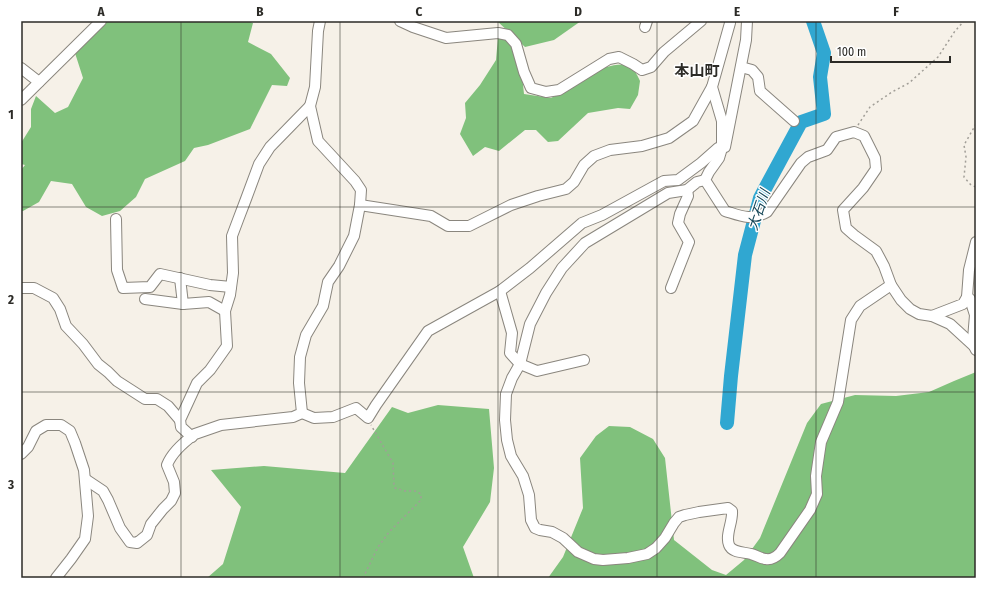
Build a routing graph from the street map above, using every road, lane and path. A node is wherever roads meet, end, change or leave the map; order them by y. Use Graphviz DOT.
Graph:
graph roads {
  1 [pos="101,21"];
  2 [pos="320,21"];
  3 [pos="400,21"];
  4 [pos="701,21"];
  5 [pos="730,21"];
  6 [pos="747,21"];
  7 [pos="964,21"];
  8 [pos="741,67"];
  9 [pos="21,68"];
  10 [pos="39,82"];
  11 [pos="712,87"];
  12 [pos="21,100"];
  13 [pos="310,106"];
  14 [pos="794,121"];
  15 [pos="976,124"];
  16 [pos="854,132"];
  17 [pos="722,148"];
  18 [pos="705,180"];
  19 [pos="976,187"];
  20 [pos="687,190"];
  21 [pos="360,205"];
  22 [pos="116,219"];
  23 [pos="976,242"];
  24 [pos="180,278"];
  25 [pos="890,285"];
  26 [pos="231,287"];
  27 [pos="21,288"];
  28 [pos="671,288"];
  29 [pos="500,291"];
  30 [pos="966,297"];
  31 [pos="145,299"];
  32 [pos="183,304"];
  33 [pos="225,311"];
  34 [pos="932,316"];
  35 [pos="975,348"];
  36 [pos="584,360"];
  37 [pos="520,364"];
  38 [pos="302,413"];
  39 [pos="368,418"];
  40 [pos="180,420"];
  41 [pos="192,437"];
  42 [pos="21,454"];
  43 [pos="85,479"];
  44 [pos="56,578"];
  45 [pos="363,578"];
  1 -- 10 [label="street"];
  2 -- 13 [label="street"];
  3 -- 4 [label="street"];
  5 -- 11 [label="street"];
  6 -- 8 [label="street"];
  7 -- 16 [label="path"];
  8 -- 14 [label="street"];
  8 -- 17 [label="street"];
  9 -- 10 [label="street"];
  10 -- 12 [label="street"];
  11 -- 17 [label="street"];
  11 -- 21 [label="street"];
  13 -- 21 [label="street"];
  13 -- 26 [label="street"];
  15 -- 19 [label="path"];
  16 -- 18 [label="street"];
  16 -- 25 [label="street"];
  17 -- 18 [label="street"];
  17 -- 29 [label="street"];
  18 -- 20 [label="street"];
  20 -- 28 [label="street"];
  20 -- 37 [label="street"];
  21 -- 38 [label="street"];
  22 -- 24 [label="street"];
  23 -- 30 [label="street"];
  24 -- 26 [label="street"];
  24 -- 32 [label="street"];
  25 -- 34 [label="street"];
  25 -- 37 [label="street"];
  26 -- 33 [label="street"];
  27 -- 40 [label="street"];
  29 -- 37 [label="street"];
  29 -- 39 [label="street"];
  30 -- 34 [label="street"];
  30 -- 35 [label="street"];
  31 -- 32 [label="street"];
  32 -- 33 [label="street"];
  33 -- 40 [label="street"];
  34 -- 35 [label="street"];
  36 -- 37 [label="street"];
  38 -- 39 [label="street"];
  38 -- 41 [label="street"];
  39 -- 45 [label="path"];
  40 -- 41 [label="street"];
  41 -- 43 [label="street"];
  42 -- 43 [label="street"];
  43 -- 44 [label="street"];
}
